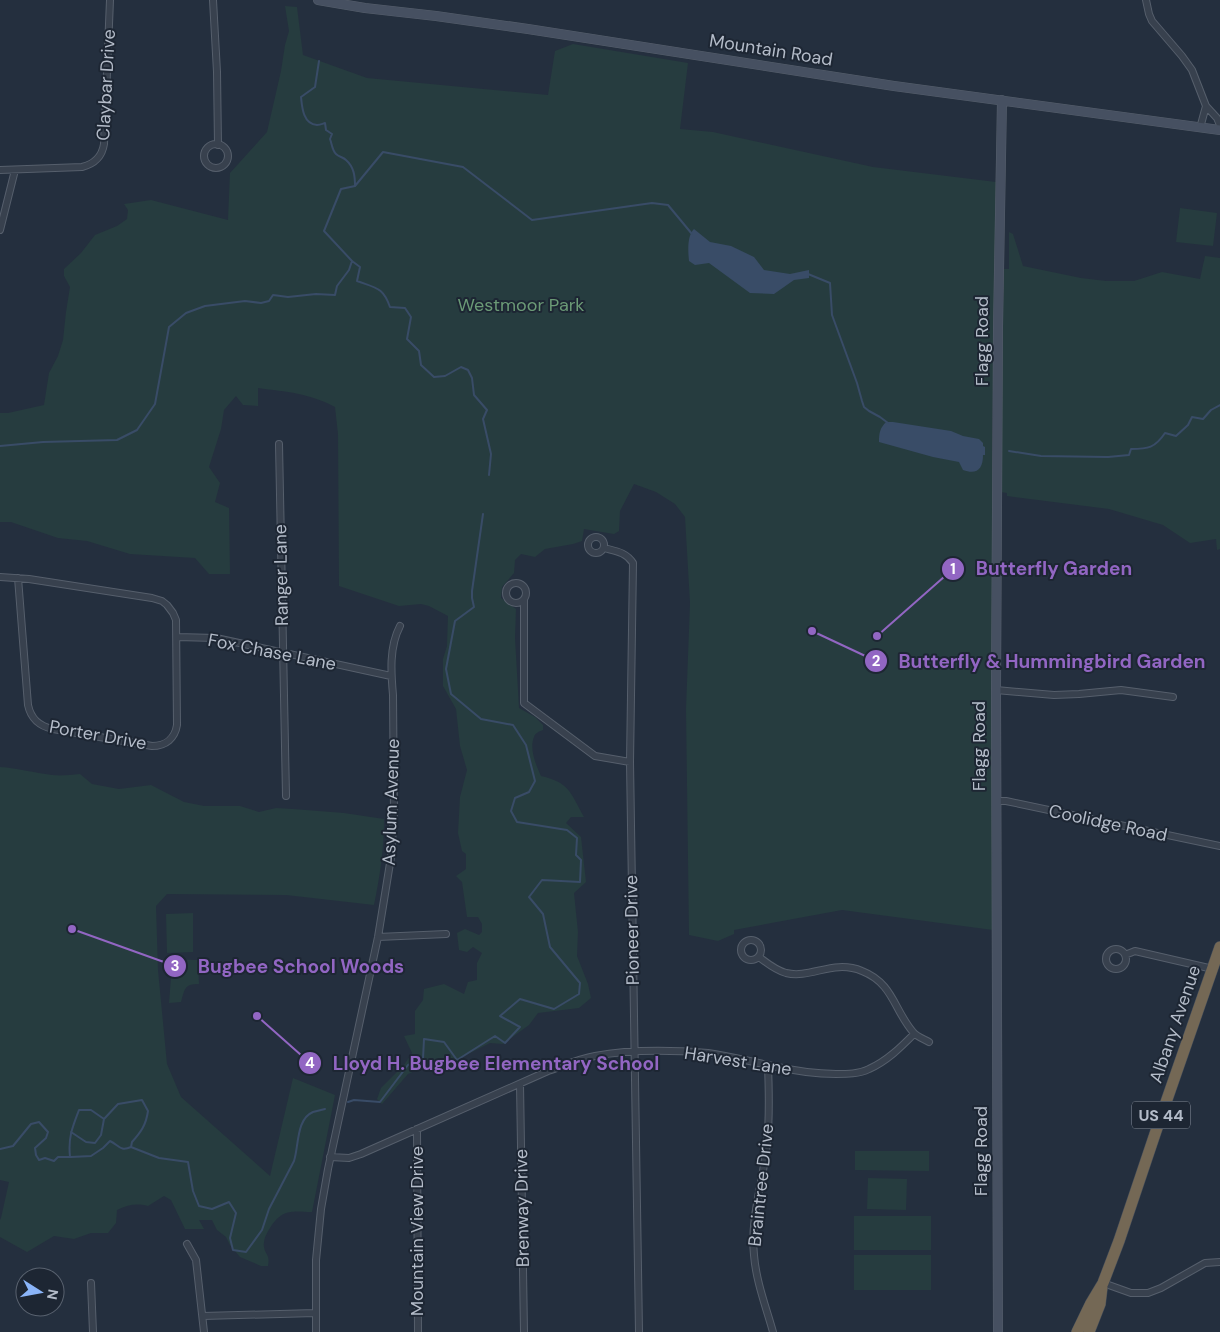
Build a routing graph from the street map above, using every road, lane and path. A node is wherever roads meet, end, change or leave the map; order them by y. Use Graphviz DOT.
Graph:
graph roads {
  1 [pos="110,0"];
  2 [pos="213,0"];
  3 [pos="318,0"];
  4 [pos="1146,0"];
  5 [pos="1002,100"];
  6 [pos="1206,106"];
  7 [pos="1220,125"];
  8 [pos="1200,128"];
  9 [pos="1220,130"];
  10 [pos="218,145"];
  11 [pos="0,170"];
  12 [pos="15,170"];
  13 [pos="0,230"];
  14 [pos="279,444"];
  15 [pos="604,548"];
  16 [pos="0,577"];
  17 [pos="18,578"];
  18 [pos="524,600"];
  19 [pos="400,626"];
  20 [pos="177,636"];
  21 [pos="283,654"];
  22 [pos="391,676"];
  23 [pos="996,690"];
  24 [pos="1173,697"];
  25 [pos="630,762"];
  26 [pos="286,796"];
  27 [pos="996,801"];
  28 [pos="1220,846"];
  29 [pos="446,934"];
  30 [pos="378,937"];
  31 [pos="1220,947"];
  32 [pos="1125,955"];
  33 [pos="759,957"];
  34 [pos="1213,969"];
  35 [pos="914,1034"];
  36 [pos="929,1042"];
  37 [pos="634,1051"];
  38 [pos="768,1066"];
  39 [pos="520,1084"];
  40 [pos="417,1129"];
  41 [pos="330,1156"];
  42 [pos="187,1244"];
  43 [pos="1220,1262"];
  44 [pos="91,1283"];
  45 [pos="1103,1283"];
  46 [pos="316,1313"];
  47 [pos="203,1316"];
  48 [pos="93,1332"];
  49 [pos="204,1332"];
  50 [pos="316,1332"];
  51 [pos="418,1332"];
  52 [pos="524,1332"];
  53 [pos="638,1332"];
  54 [pos="774,1332"];
  55 [pos="998,1332"];
  56 [pos="1077,1332"];
  57 [pos="1089,1332"];
  1 -- 12 [label="street, Claybar Drive"];
  2 -- 10 [label="street"];
  3 -- 5 [label="street, Mountain Road"];
  4 -- 6 [label="street"];
  5 -- 8 [label="street, Mountain Road"];
  5 -- 23 [label="street, Flagg Road"];
  6 -- 7 [label="street"];
  6 -- 8 [label="street"];
  8 -- 9 [label="street, Mountain Road"];
  11 -- 12 [label="street, Claybar Drive"];
  12 -- 13 [label="street"];
  14 -- 21 [label="street, Ranger Lane"];
  15 -- 25 [label="street, Pioneer Drive"];
  16 -- 17 [label="street"];
  17 -- 20 [label="street"];
  17 -- 20 [label="street, Porter Drive"];
  18 -- 25 [label="street"];
  19 -- 22 [label="street, Asylum Avenue"];
  20 -- 21 [label="street, Fox Chase Lane"];
  21 -- 22 [label="street, Fox Chase Lane"];
  21 -- 26 [label="street, Ranger Lane"];
  22 -- 30 [label="street, Asylum Avenue"];
  23 -- 24 [label="street"];
  23 -- 27 [label="street, Flagg Road"];
  25 -- 37 [label="street, Pioneer Drive"];
  27 -- 28 [label="street, Coolidge Road"];
  27 -- 55 [label="street, Flagg Road"];
  29 -- 30 [label="street"];
  30 -- 41 [label="street, Asylum Avenue"];
  31 -- 34 [label="highway, Albany Avenue / US 44"];
  32 -- 34 [label="street"];
  33 -- 35 [label="street"];
  34 -- 45 [label="highway, Albany Avenue / US 44"];
  35 -- 36 [label="street"];
  35 -- 38 [label="street, Harvest Lane"];
  37 -- 38 [label="street, Harvest Lane"];
  37 -- 39 [label="street, Harvest Lane"];
  37 -- 53 [label="street, Pioneer Drive"];
  38 -- 54 [label="street, Braintree Drive"];
  39 -- 40 [label="street, Harvest Lane"];
  39 -- 52 [label="street, Brenway Drive"];
  40 -- 41 [label="street, Harvest Lane"];
  40 -- 51 [label="street, Mountain View Drive"];
  41 -- 46 [label="street, Asylum Avenue"];
  42 -- 47 [label="street"];
  43 -- 45 [label="street"];
  44 -- 48 [label="street"];
  45 -- 56 [label="highway, Albany Avenue / US 44"];
  45 -- 57 [label="highway, Albany Avenue / US 44"];
  46 -- 47 [label="street"];
  46 -- 50 [label="street, Asylum Avenue"];
  47 -- 49 [label="street"];
}
